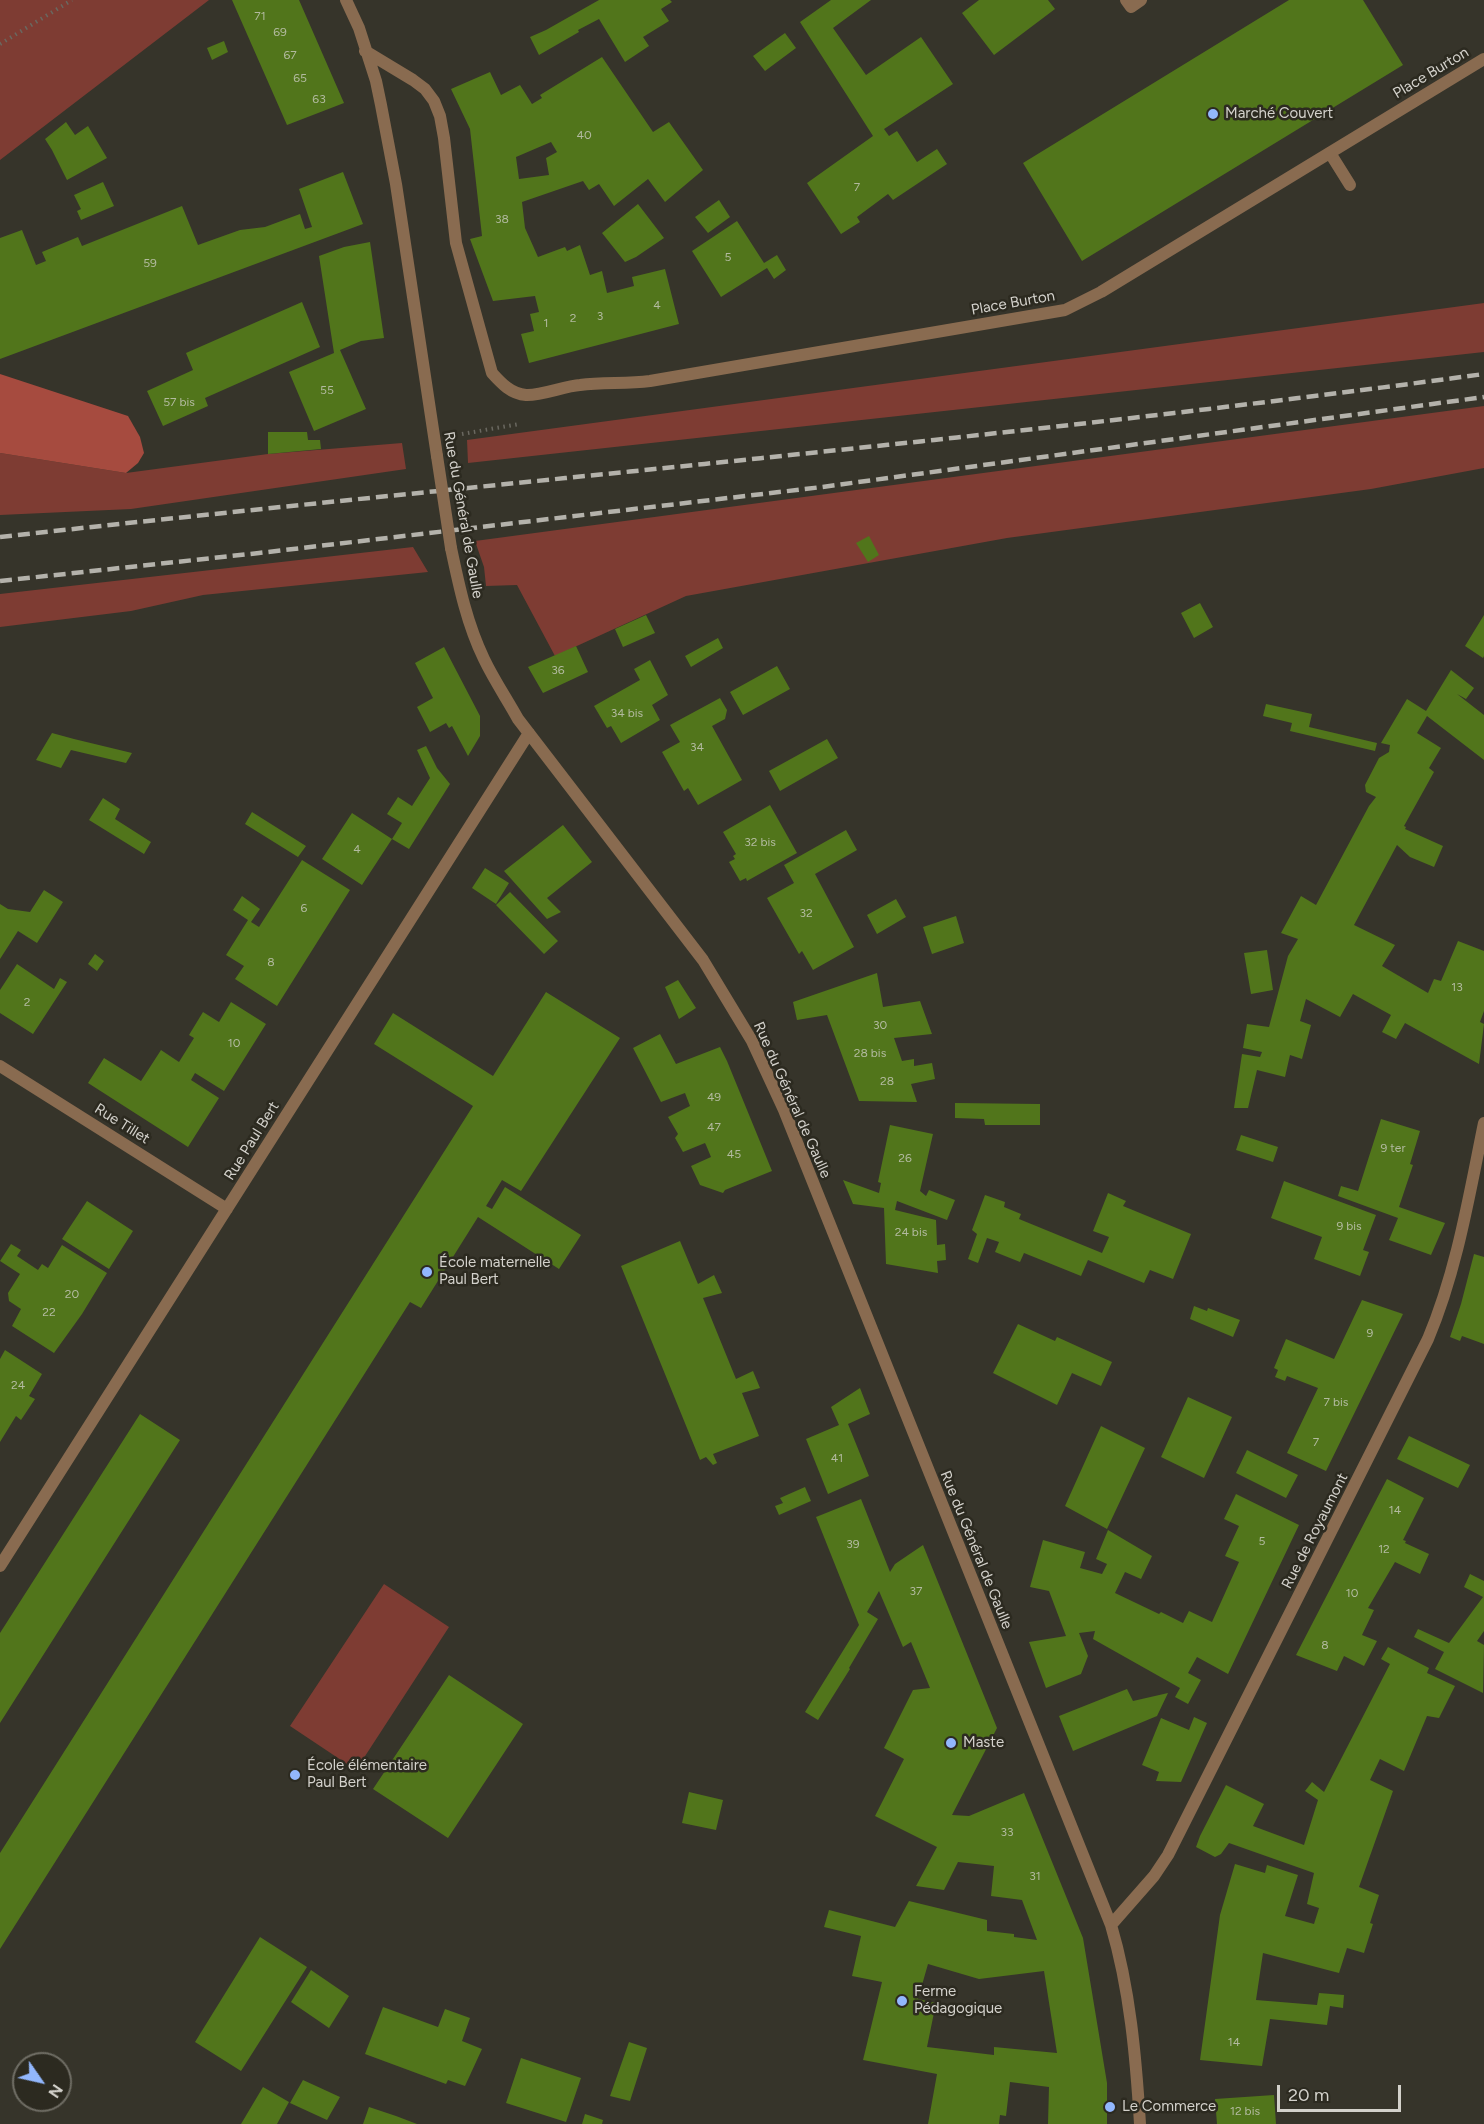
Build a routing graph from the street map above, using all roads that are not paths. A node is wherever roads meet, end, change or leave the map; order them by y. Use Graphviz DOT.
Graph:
graph roads {
  1 [pos="346,0"];
  2 [pos="1126,0"];
  3 [pos="1141,0"];
  4 [pos="365,51"];
  5 [pos="1484,59"];
  6 [pos="1330,153"];
  7 [pos="1350,185"];
  8 [pos="529,733"];
  9 [pos="0,1066"];
  10 [pos="1484,1123"];
  11 [pos="227,1209"];
  12 [pos="0,1566"];
  13 [pos="1111,1925"];
  14 [pos="1140,2124"];
  1 -- 4 [label="street, Rue du Général de Gaulle"];
  2 -- 3 [label="street"];
  4 -- 6 [label="street, Place Burton"];
  4 -- 8 [label="street, Rue du Général de Gaulle, bridge"];
  5 -- 6 [label="street, Place Burton"];
  6 -- 7 [label="street"];
  8 -- 11 [label="street, Rue Paul Bert"];
  8 -- 13 [label="street, Rue du Général de Gaulle"];
  9 -- 11 [label="street, Rue Tillet"];
  10 -- 13 [label="street, Rue de Royaumont"];
  11 -- 12 [label="street, Rue Paul Bert"];
  13 -- 14 [label="street, Rue du Général de Gaulle"];
}
